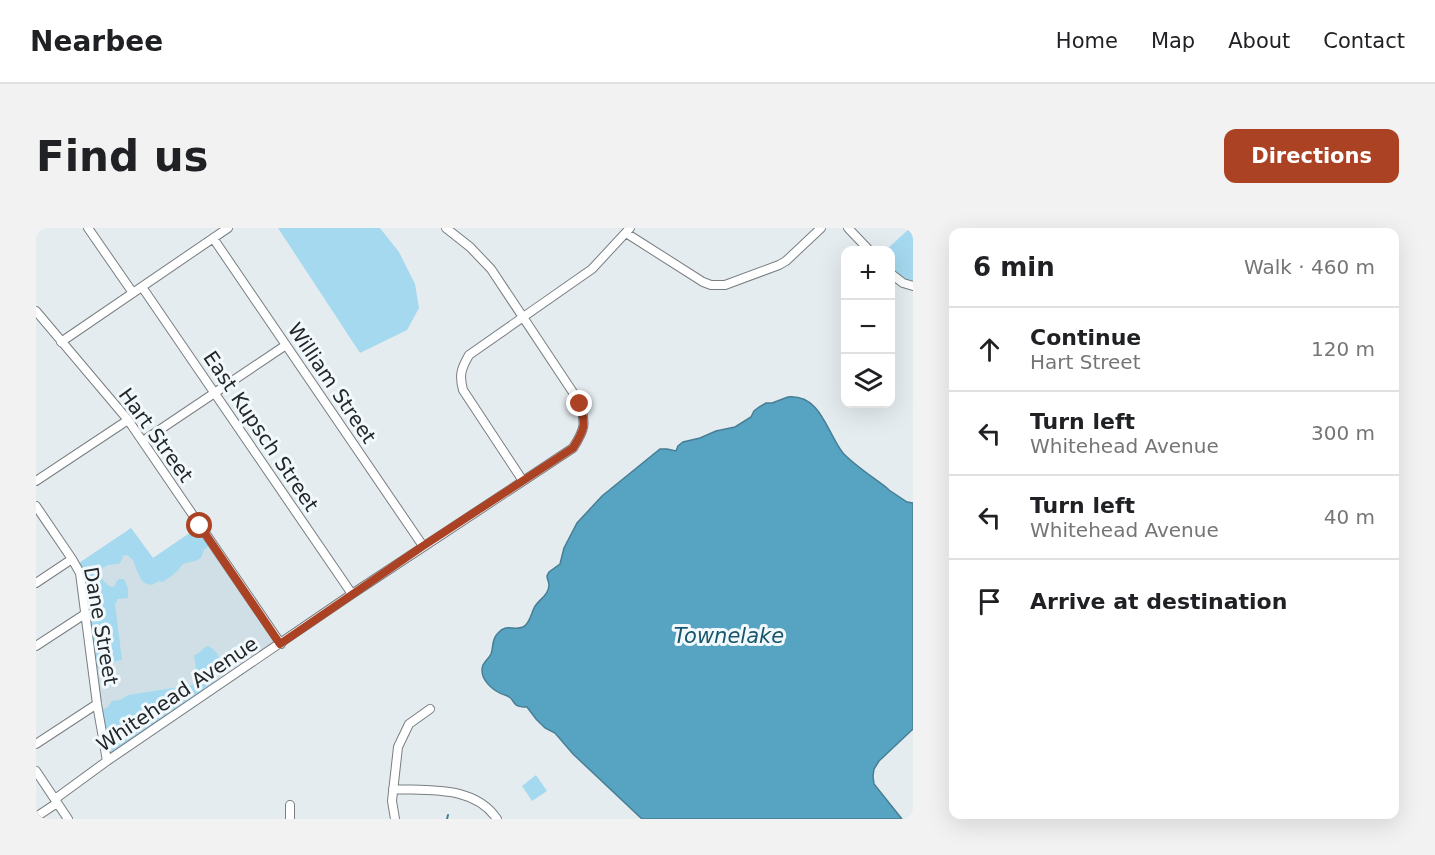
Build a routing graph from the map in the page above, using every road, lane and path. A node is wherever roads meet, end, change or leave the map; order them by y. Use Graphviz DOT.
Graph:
graph roads {
  1 [pos="88,228"];
  2 [pos="228,228"];
  3 [pos="446,228"];
  4 [pos="821,228"];
  5 [pos="848,228"];
  6 [pos="628,230"];
  7 [pos="213,238"];
  8 [pos="865,246"];
  9 [pos="895,276"];
  10 [pos="913,286"];
  11 [pos="142,287"];
  12 [pos="133,293"];
  13 [pos="36,311"];
  14 [pos="522,317"];
  15 [pos="61,342"];
  16 [pos="286,345"];
  17 [pos="215,393"];
  18 [pos="128,420"];
  19 [pos="143,441"];
  20 [pos="36,481"];
  21 [pos="523,481"];
  22 [pos="36,506"];
  23 [pos="423,546"];
  24 [pos="72,559"];
  25 [pos="36,583"];
  26 [pos="352,594"];
  27 [pos="85,614"];
  28 [pos="280,644"];
  29 [pos="36,646"];
  30 [pos="97,704"];
  31 [pos="430,709"];
  32 [pos="36,744"];
  33 [pos="107,761"];
  34 [pos="36,771"];
  35 [pos="393,789"];
  36 [pos="56,801"];
  37 [pos="290,805"];
  38 [pos="36,817"];
  39 [pos="68,819"];
  40 [pos="290,819"];
  41 [pos="395,819"];
  42 [pos="497,819"];
  1 -- 12 [label="street"];
  2 -- 7 [label="street"];
  3 -- 14 [label="street, Whitehead Avenue"];
  4 -- 6 [label="street"];
  5 -- 8 [label="street"];
  6 -- 14 [label="street"];
  7 -- 11 [label="street"];
  7 -- 16 [label="street, William Street"];
  9 -- 10 [label="street"];
  11 -- 12 [label="street"];
  11 -- 17 [label="street, East Kupsch Street"];
  12 -- 15 [label="street"];
  13 -- 15 [label="street, Hart Street"];
  14 -- 21 [label="street"];
  14 -- 21 [label="street, Whitehead Avenue"];
  15 -- 18 [label="street, Hart Street"];
  16 -- 17 [label="street"];
  16 -- 23 [label="street, William Street"];
  17 -- 19 [label="street"];
  17 -- 26 [label="street, East Kupsch Street"];
  18 -- 19 [label="street, Hart Street"];
  18 -- 20 [label="street"];
  19 -- 28 [label="street, Hart Street"];
  21 -- 23 [label="street, Whitehead Avenue"];
  22 -- 24 [label="street, Dane Street"];
  23 -- 26 [label="street, Whitehead Avenue"];
  24 -- 25 [label="street"];
  24 -- 27 [label="street, Dane Street"];
  26 -- 28 [label="street, Whitehead Avenue"];
  27 -- 29 [label="street"];
  27 -- 30 [label="street, Dane Street"];
  28 -- 33 [label="street, Whitehead Avenue"];
  30 -- 32 [label="street"];
  30 -- 33 [label="street, Dane Street"];
  31 -- 35 [label="street"];
  33 -- 36 [label="street, Whitehead Avenue"];
  34 -- 36 [label="street"];
  35 -- 41 [label="street"];
  35 -- 42 [label="street"];
  36 -- 38 [label="street, Whitehead Avenue"];
  36 -- 39 [label="street"];
  37 -- 40 [label="street"];
}
